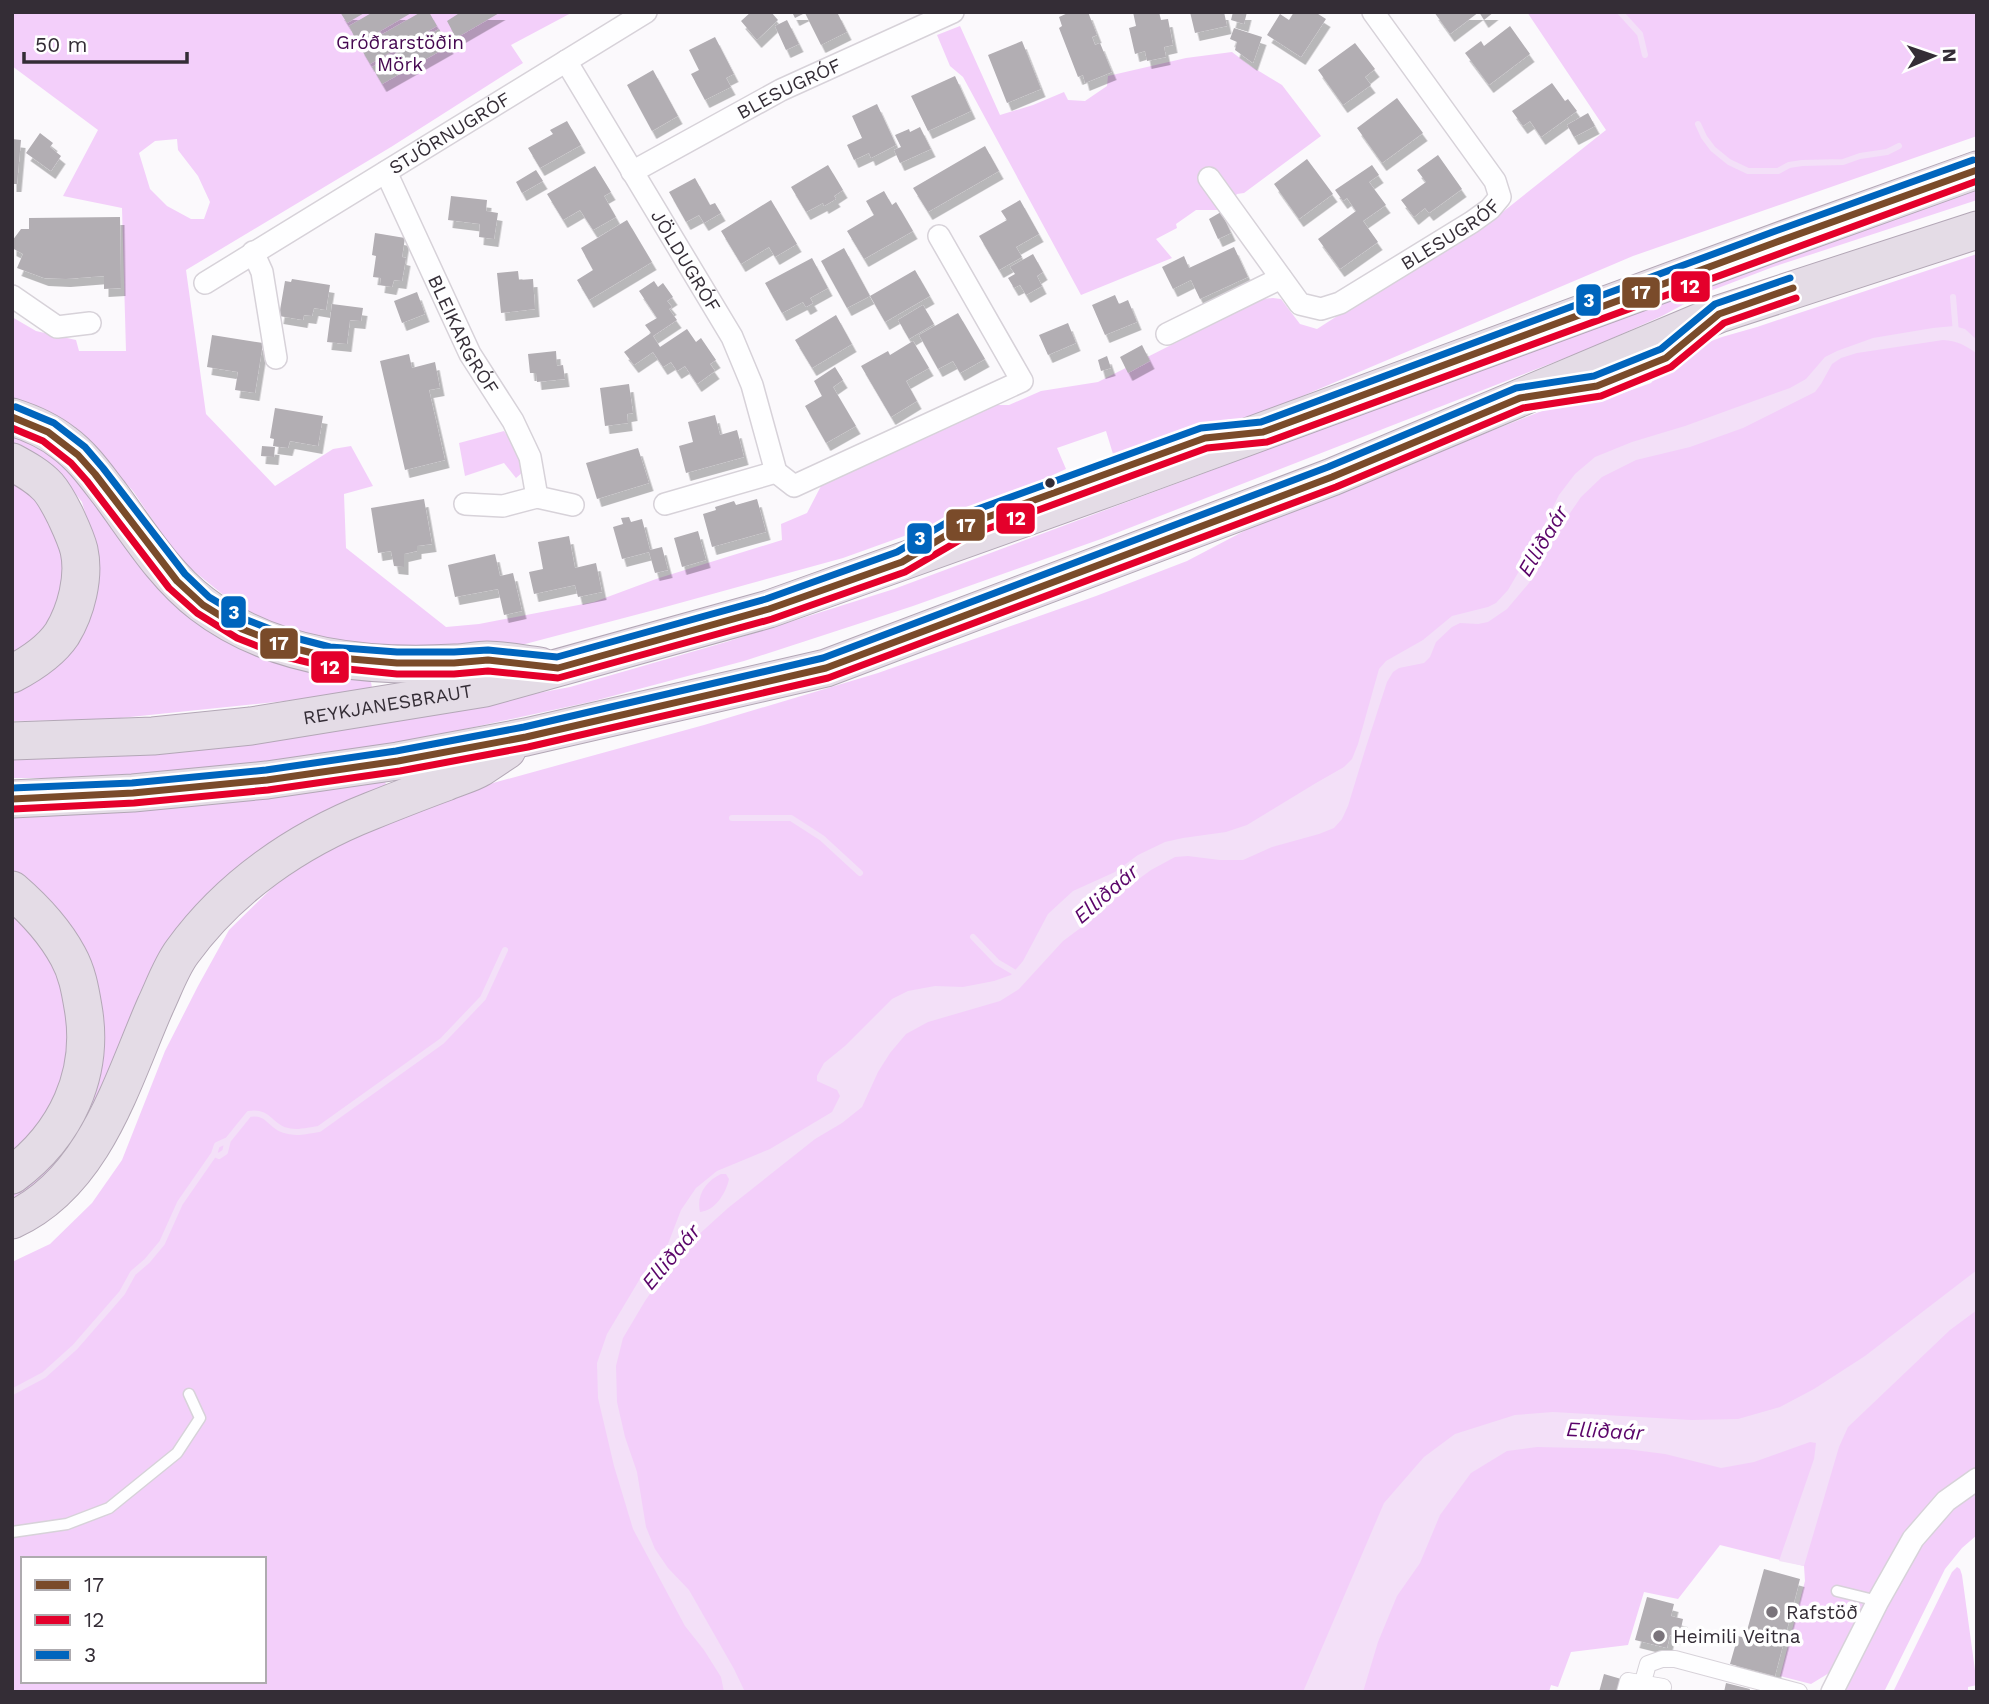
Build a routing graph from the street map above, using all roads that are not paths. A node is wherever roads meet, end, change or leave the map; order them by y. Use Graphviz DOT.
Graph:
graph roads {
  1 [pos="646,12"];
  2 [pos="953,12"];
  3 [pos="1373,12"];
  4 [pos="566,61"];
  5 [pos="1977,170"];
  6 [pos="386,172"];
  7 [pos="632,172"];
  8 [pos="1209,178"];
  9 [pos="1977,230"];
  10 [pos="939,236"];
  11 [pos="253,252"];
  12 [pos="1281,278"];
  13 [pos="205,283"];
  14 [pos="12,296"];
  15 [pos="90,323"];
  16 [pos="1167,334"];
  17 [pos="276,358"];
  18 [pos="12,416"];
  19 [pos="12,462"];
  20 [pos="776,472"];
  21 [pos="537,497"];
  22 [pos="665,503"];
  23 [pos="466,504"];
  24 [pos="573,505"];
  25 [pos="558,668"];
  26 [pos="12,674"];
  27 [pos="526,737"];
  28 [pos="12,741"];
  29 [pos="12,799"];
  30 [pos="12,890"];
  31 [pos="12,1175"];
  32 [pos="12,1220"];
  33 [pos="189,1394"];
  34 [pos="1977,1479"];
  35 [pos="12,1532"];
  36 [pos="1837,1591"];
  37 [pos="1878,1601"];
  38 [pos="1641,1687"];
  39 [pos="1625,1692"];
  40 [pos="1662,1692"];
  41 [pos="1799,1692"];
  42 [pos="1832,1692"];
  1 -- 4 [label="street, STJÖRNUGRÓF"];
  2 -- 7 [label="street, BLESUGRÓF"];
  3 -- 12 [label="street, BLESUGRÓF"];
  4 -- 6 [label="street, STJÖRNUGRÓF"];
  4 -- 7 [label="street, JÖLDUGRÓF"];
  5 -- 25 [label="highway, REYKJANESBRAUT"];
  6 -- 11 [label="street, STJÖRNUGRÓF"];
  6 -- 21 [label="street, BLEIKARGRÓF"];
  7 -- 20 [label="street, JÖLDUGRÓF"];
  8 -- 12 [label="street, BLESUGRÓF"];
  9 -- 27 [label="highway"];
  10 -- 20 [label="street"];
  11 -- 13 [label="street, STJÖRNUGRÓF"];
  11 -- 17 [label="street"];
  12 -- 16 [label="street"];
  14 -- 15 [label="street"];
  18 -- 25 [label="highway"];
  19 -- 26 [label="highway"];
  20 -- 22 [label="street"];
  21 -- 23 [label="street"];
  21 -- 24 [label="street"];
  25 -- 28 [label="highway, REYKJANESBRAUT"];
  27 -- 29 [label="highway"];
  27 -- 32 [label="highway"];
  30 -- 31 [label="highway"];
  33 -- 35 [label="lane"];
  34 -- 37 [label="street"];
  36 -- 37 [label="lane"];
  37 -- 42 [label="street"];
  38 -- 39 [label="street"];
  38 -- 40 [label="street"];
  38 -- 41 [label="street"];
}
